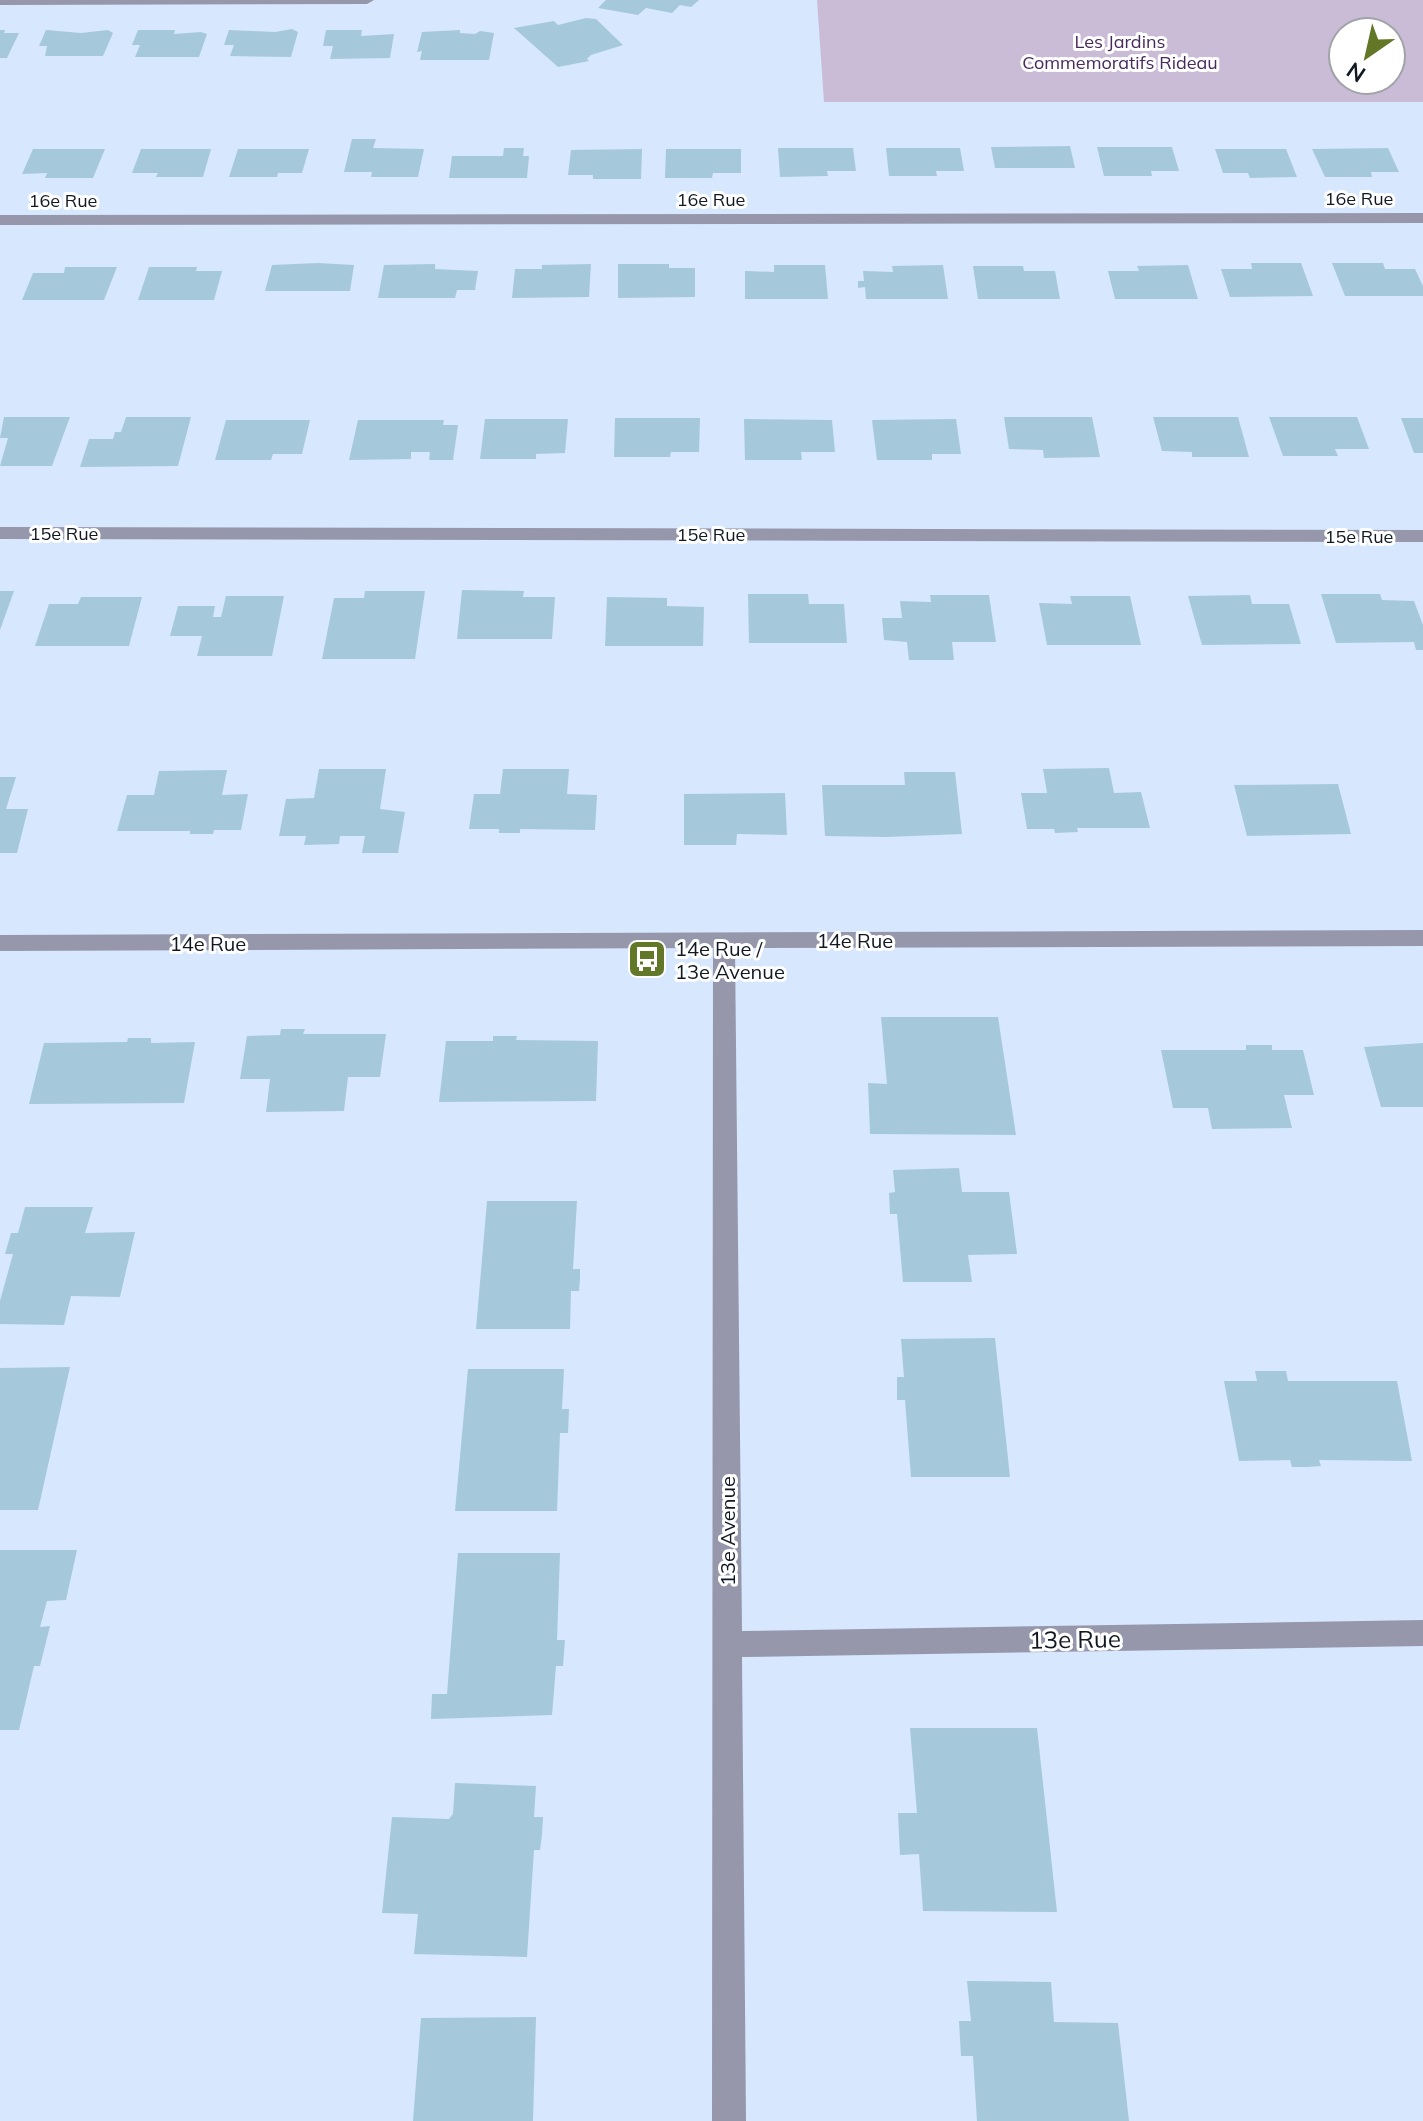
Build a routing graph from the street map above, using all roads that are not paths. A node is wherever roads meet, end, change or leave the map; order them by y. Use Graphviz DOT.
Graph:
graph roads {
  1 [pos="367,0"];
  2 [pos="2,1"];
  3 [pos="1423,218"];
  4 [pos="0,220"];
  5 [pos="0,533"];
  6 [pos="1423,536"];
  7 [pos="1423,938"];
  8 [pos="724,941"];
  9 [pos="0,943"];
  10 [pos="1423,1633"];
  11 [pos="727,1644"];
  12 [pos="729,2121"];
  1 -- 2 [label="street"];
  3 -- 4 [label="street, 16e Rue"];
  5 -- 6 [label="street, 15e Rue"];
  7 -- 8 [label="street, 14e Rue"];
  8 -- 9 [label="street, 14e Rue"];
  8 -- 11 [label="street, 13e Avenue"];
  10 -- 11 [label="street, 13e Rue"];
  11 -- 12 [label="street, 13e Avenue"];
}
